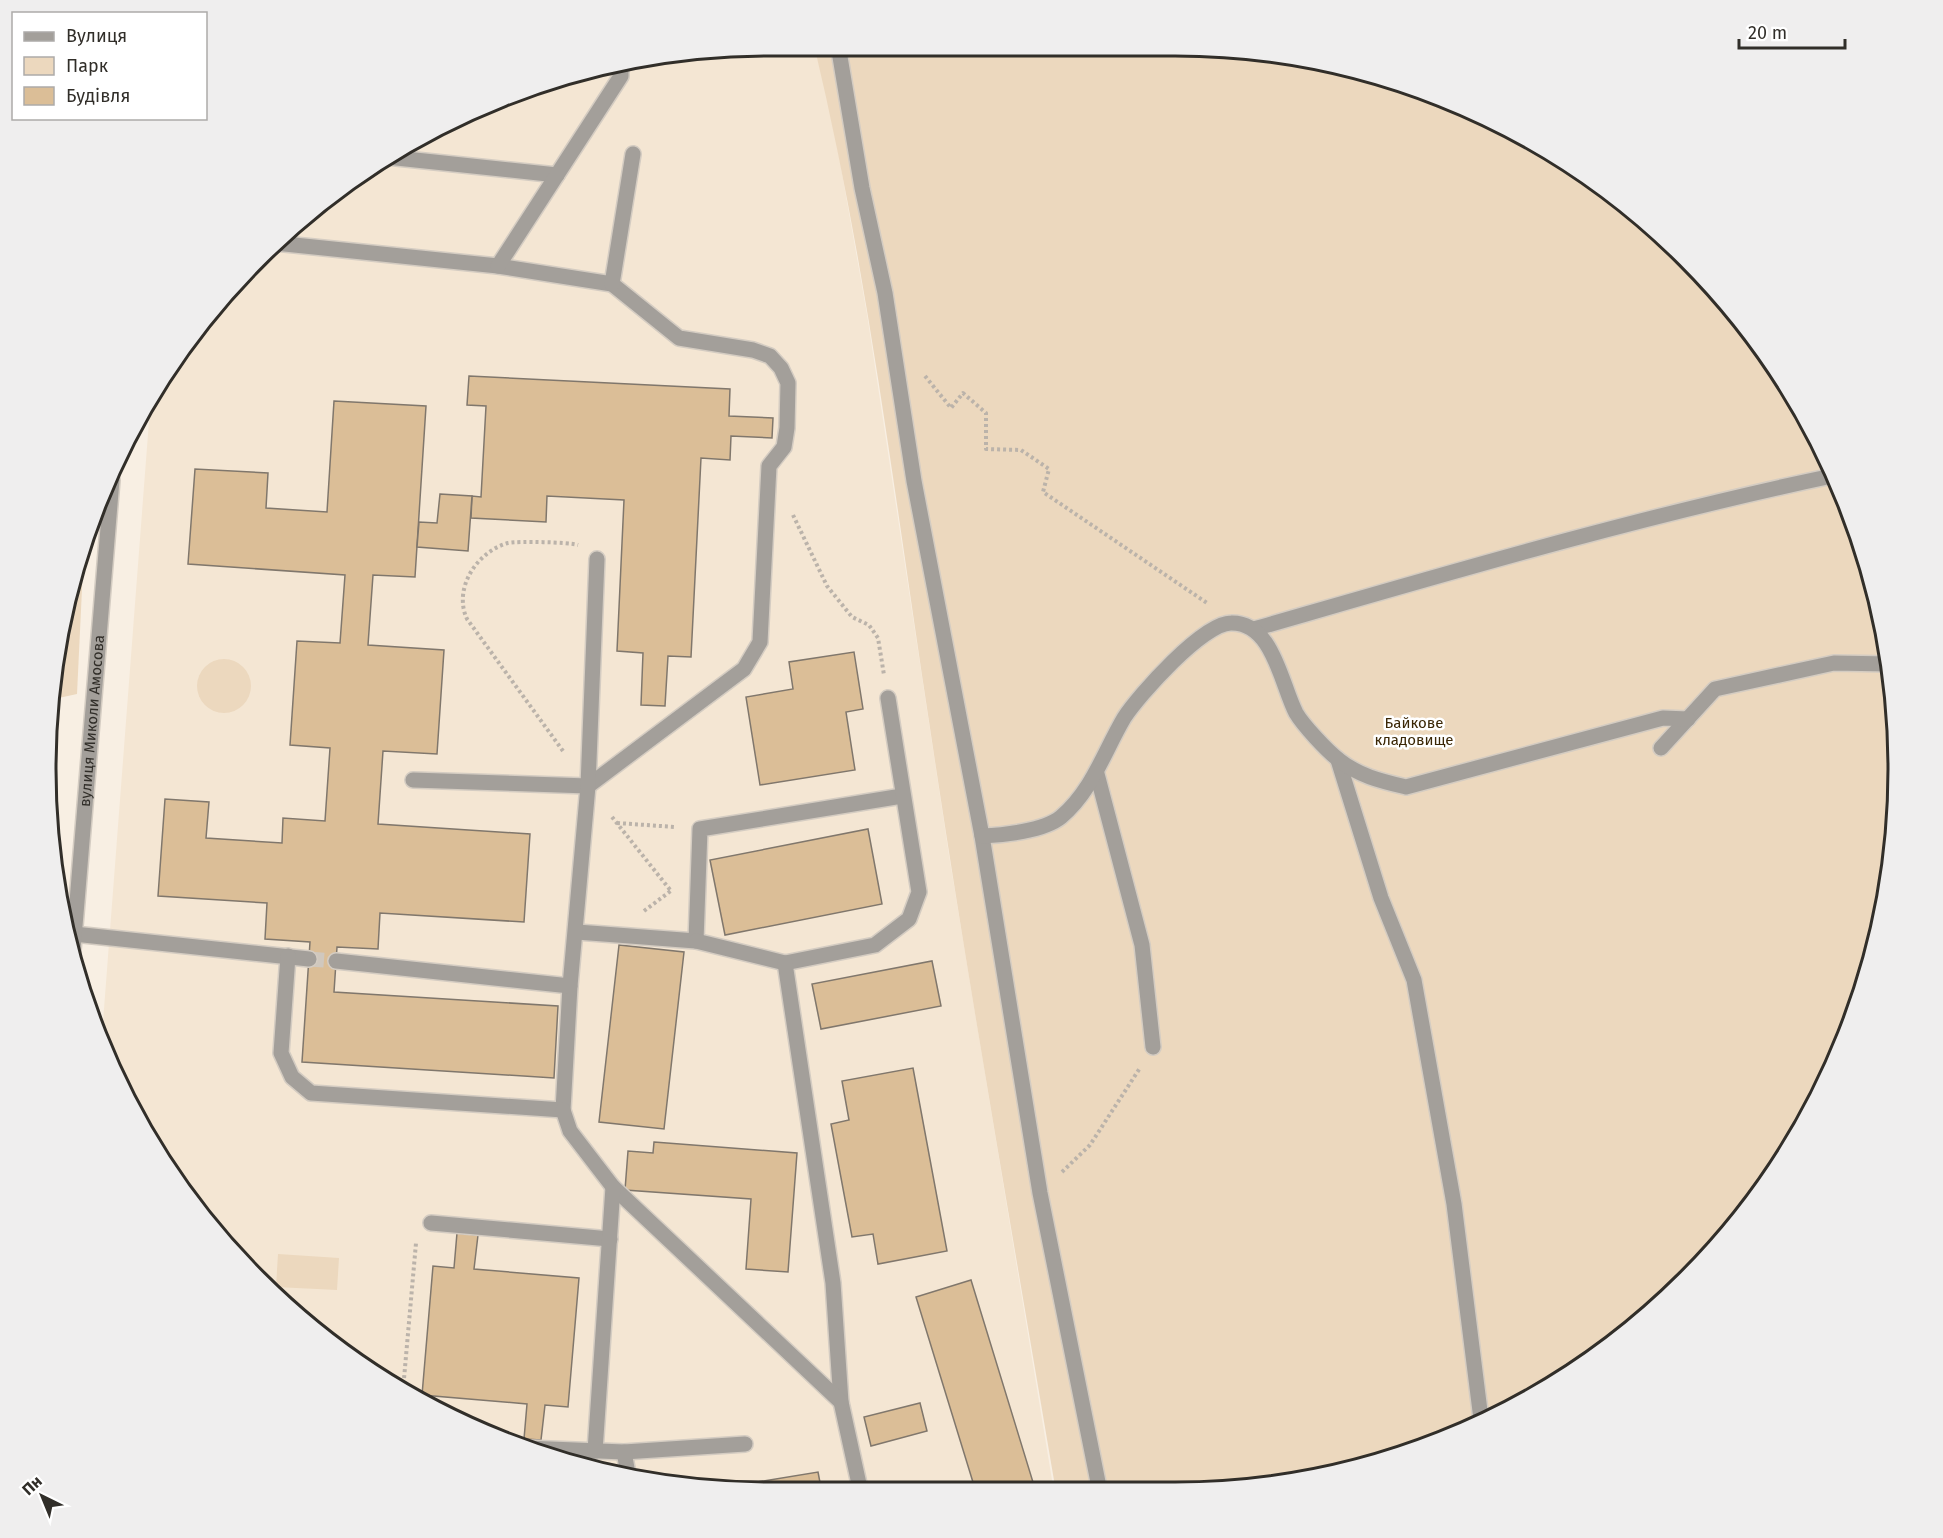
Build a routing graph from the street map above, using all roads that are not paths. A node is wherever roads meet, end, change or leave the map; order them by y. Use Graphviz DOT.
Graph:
graph roads {
  1 [pos="840,56"];
  2 [pos="621,71"];
  3 [pos="633,154"];
  4 [pos="400,158"];
  5 [pos="557,175"];
  6 [pos="286,244"];
  7 [pos="498,266"];
  8 [pos="612,284"];
  9 [pos="1825,478"];
  10 [pos="111,494"];
  11 [pos="597,559"];
  12 [pos="1254,630"];
  13 [pos="1879,664"];
  14 [pos="888,698"];
  15 [pos="1688,719"];
  16 [pos="1661,748"];
  17 [pos="1338,760"];
  18 [pos="1097,774"];
  19 [pos="413,780"];
  20 [pos="588,786"];
  21 [pos="902,796"];
  22 [pos="982,836"];
  23 [pos="577,932"];
  24 [pos="75,934"];
  25 [pos="696,941"];
  26 [pos="288,956"];
  27 [pos="309,959"];
  28 [pos="336,961"];
  29 [pos="785,963"];
  30 [pos="570,986"];
  31 [pos="1153,1047"];
  32 [pos="563,1110"];
  33 [pos="613,1187"];
  34 [pos="430,1223"];
  35 [pos="610,1239"];
  36 [pos="841,1402"];
  37 [pos="1480,1413"];
  38 [pos="745,1444"];
  39 [pos="554,1449"];
  40 [pos="595,1451"];
  41 [pos="624,1452"];
  42 [pos="627,1468"];
  43 [pos="859,1482"];
  44 [pos="1098,1482"];
  1 -- 22 [label="street"];
  2 -- 5 [label="street"];
  3 -- 8 [label="street"];
  4 -- 5 [label="street"];
  5 -- 7 [label="street"];
  6 -- 7 [label="street"];
  7 -- 8 [label="street"];
  8 -- 20 [label="street"];
  9 -- 12 [label="street"];
  10 -- 24 [label="street, вулиця Миколи Амосова"];
  11 -- 20 [label="street"];
  12 -- 17 [label="street"];
  12 -- 18 [label="street"];
  13 -- 15 [label="street"];
  14 -- 21 [label="street"];
  15 -- 16 [label="street"];
  15 -- 17 [label="street"];
  17 -- 37 [label="street"];
  18 -- 22 [label="street"];
  18 -- 31 [label="street"];
  19 -- 20 [label="street"];
  20 -- 23 [label="street"];
  21 -- 25 [label="street"];
  21 -- 29 [label="street"];
  22 -- 44 [label="street"];
  23 -- 25 [label="street"];
  23 -- 30 [label="street"];
  24 -- 26 [label="street"];
  25 -- 29 [label="street"];
  26 -- 27 [label="street"];
  26 -- 32 [label="street"];
  28 -- 30 [label="street"];
  29 -- 36 [label="street"];
  30 -- 32 [label="street"];
  32 -- 33 [label="street"];
  33 -- 35 [label="street"];
  33 -- 36 [label="street"];
  34 -- 35 [label="street"];
  35 -- 40 [label="street"];
  36 -- 43 [label="street"];
  38 -- 41 [label="street"];
  39 -- 40 [label="street"];
  40 -- 41 [label="street"];
  41 -- 42 [label="street"];
}
